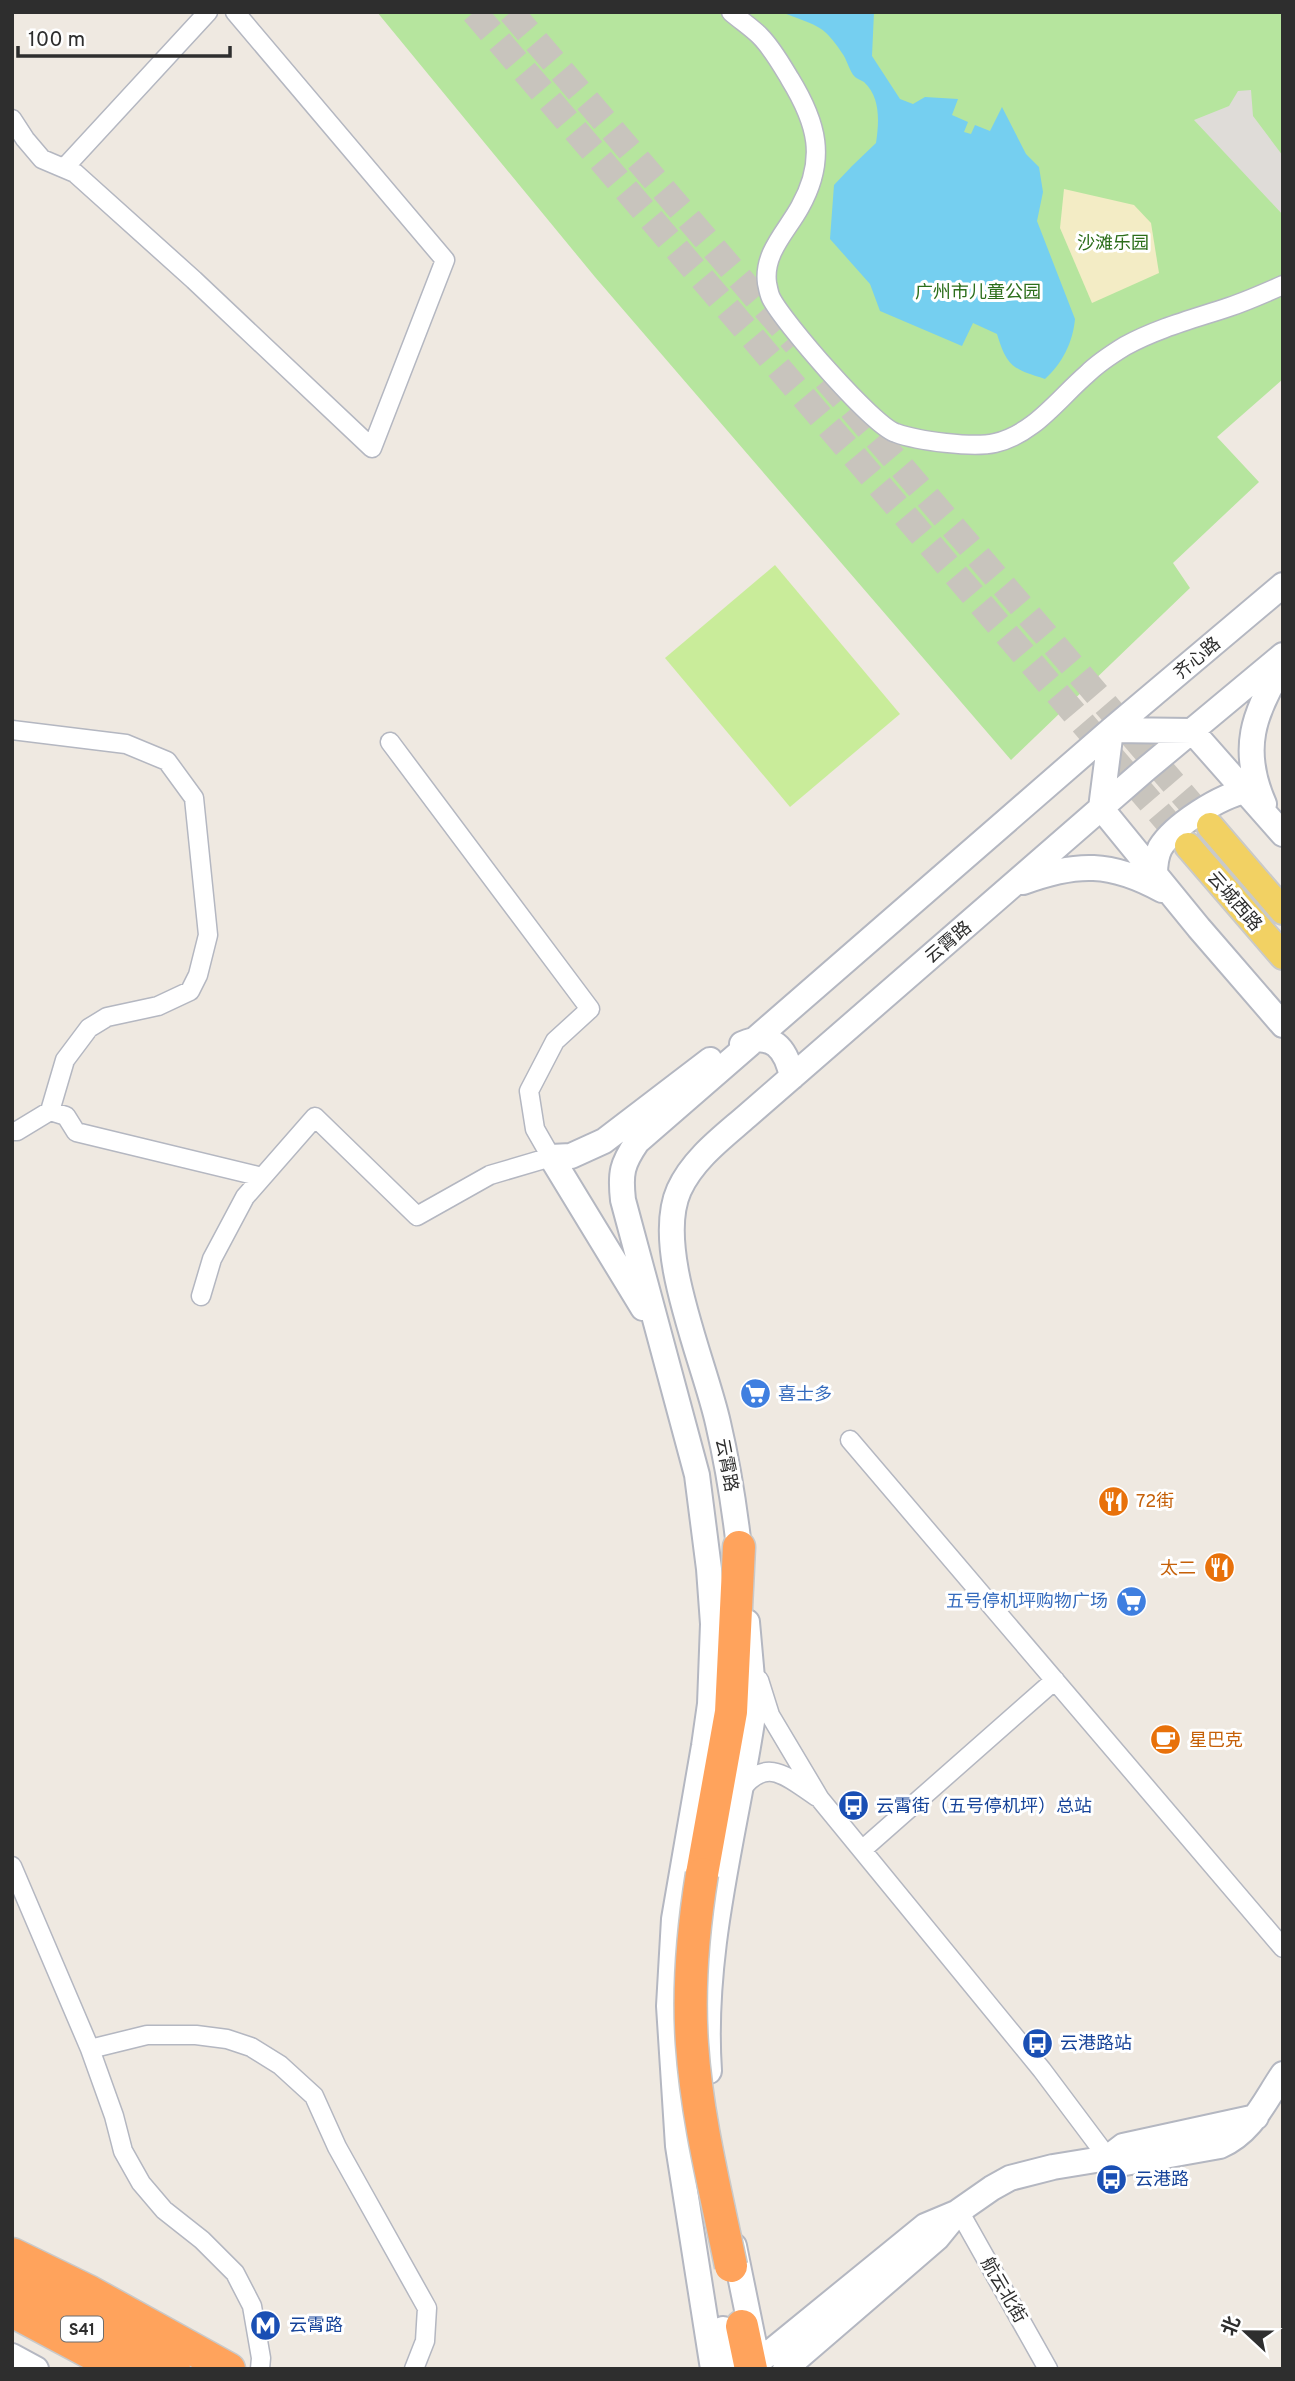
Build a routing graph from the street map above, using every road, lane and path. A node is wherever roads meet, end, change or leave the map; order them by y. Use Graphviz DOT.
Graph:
graph roads {
  1 [pos="208,12"];
  2 [pos="235,12"];
  3 [pos="731,12"];
  4 [pos="12,119"];
  5 [pos="65,167"];
  6 [pos="1283,285"];
  7 [pos="1283,585"];
  8 [pos="1283,655"];
  9 [pos="1283,665"];
  10 [pos="12,730"];
  11 [pos="1111,730"];
  12 [pos="1192,731"];
  13 [pos="390,743"];
  14 [pos="1246,791"];
  15 [pos="1101,808"];
  16 [pos="1210,826"];
  17 [pos="1277,827"];
  18 [pos="1188,846"];
  19 [pos="1155,875"];
  20 [pos="1172,896"];
  21 [pos="989,907"];
  22 [pos="1283,911"];
  23 [pos="1283,956"];
  24 [pos="1283,1026"];
  25 [pos="753,1040"];
  26 [pos="792,1077"];
  27 [pos="50,1111"];
  28 [pos="12,1132"];
  29 [pos="551,1157"];
  30 [pos="262,1177"];
  31 [pos="201,1296"];
  32 [pos="659,1333"];
  33 [pos="850,1440"];
  34 [pos="739,1547"];
  35 [pos="746,1611"];
  36 [pos="1055,1680"];
  37 [pos="739,1793"];
  38 [pos="820,1799"];
  39 [pos="862,1850"];
  40 [pos="12,1866"];
  41 [pos="1283,1948"];
  42 [pos="707,2046"];
  43 [pos="90,2049"];
  44 [pos="671,2049"];
  45 [pos="1283,2074"];
  46 [pos="675,2084"];
  47 [pos="1108,2158"];
  48 [pos="960,2211"];
  49 [pos="12,2254"];
  50 [pos="730,2266"];
  51 [pos="12,2286"];
  52 [pos="12,2311"];
  53 [pos="742,2326"];
  54 [pos="12,2332"];
  55 [pos="12,2356"];
  56 [pos="756,2367"];
  57 [pos="36,2369"];
  58 [pos="80,2369"];
  59 [pos="121,2369"];
  60 [pos="151,2369"];
  61 [pos="174,2369"];
  62 [pos="229,2369"];
  63 [pos="261,2369"];
  64 [pos="414,2369"];
  65 [pos="713,2369"];
  66 [pos="731,2369"];
  67 [pos="785,2369"];
  68 [pos="1048,2369"];
  1 -- 5 [label="street"];
  2 -- 5 [label="street"];
  3 -- 6 [label="street"];
  4 -- 5 [label="street"];
  7 -- 11 [label="main road, 齐心路"];
  8 -- 12 [label="main road"];
  9 -- 17 [label="main road"];
  10 -- 27 [label="street"];
  11 -- 12 [label="main road"];
  11 -- 15 [label="main road"];
  11 -- 25 [label="main road, 云霄路"];
  12 -- 14 [label="main road"];
  12 -- 15 [label="main road, 云霄路"];
  13 -- 29 [label="street"];
  14 -- 17 [label="main road"];
  14 -- 19 [label="main road"];
  15 -- 19 [label="main road"];
  15 -- 21 [label="main road, 云霄路"];
  16 -- 22 [label="main road, 云城西路"];
  18 -- 23 [label="main road, 云城西路"];
  19 -- 20 [label="main road"];
  20 -- 21 [label="main road"];
  20 -- 24 [label="main road"];
  21 -- 26 [label="main road, 云霄路"];
  25 -- 26 [label="main road"];
  25 -- 29 [label="main road"];
  25 -- 32 [label="main road, 云霄路"];
  26 -- 34 [label="main road, 云霄路"];
  27 -- 28 [label="street"];
  27 -- 30 [label="street"];
  29 -- 30 [label="street"];
  29 -- 32 [label="main road"];
  30 -- 31 [label="street"];
  32 -- 44 [label="main road, 云霄路"];
  33 -- 36 [label="street"];
  34 -- 35 [label="main road, 云霄路"];
  34 -- 50 [label="highway, bridge"];
  35 -- 37 [label="main road, 云霄路"];
  35 -- 38 [label="street"];
  36 -- 39 [label="street"];
  36 -- 41 [label="street"];
  37 -- 38 [label="street"];
  37 -- 42 [label="main road, 云霄路"];
  38 -- 39 [label="street"];
  39 -- 47 [label="street"];
  40 -- 43 [label="street"];
  42 -- 44 [label="main road"];
  42 -- 56 [label="main road, 云霄路"];
  43 -- 63 [label="street"];
  43 -- 64 [label="street"];
  44 -- 46 [label="main road, 云霄路"];
  45 -- 47 [label="main road"];
  46 -- 65 [label="main road"];
  46 -- 66 [label="main road"];
  47 -- 48 [label="main road"];
  48 -- 56 [label="main road"];
  48 -- 67 [label="main road"];
  48 -- 68 [label="street, 航云北街"];
  49 -- 62 [label="highway"];
  51 -- 60 [label="highway, S41"];
  51 -- 61 [label="highway"];
  52 -- 59 [label="highway"];
  53 -- 56 [label="highway"];
  54 -- 58 [label="highway"];
  55 -- 57 [label="main road"];
}
